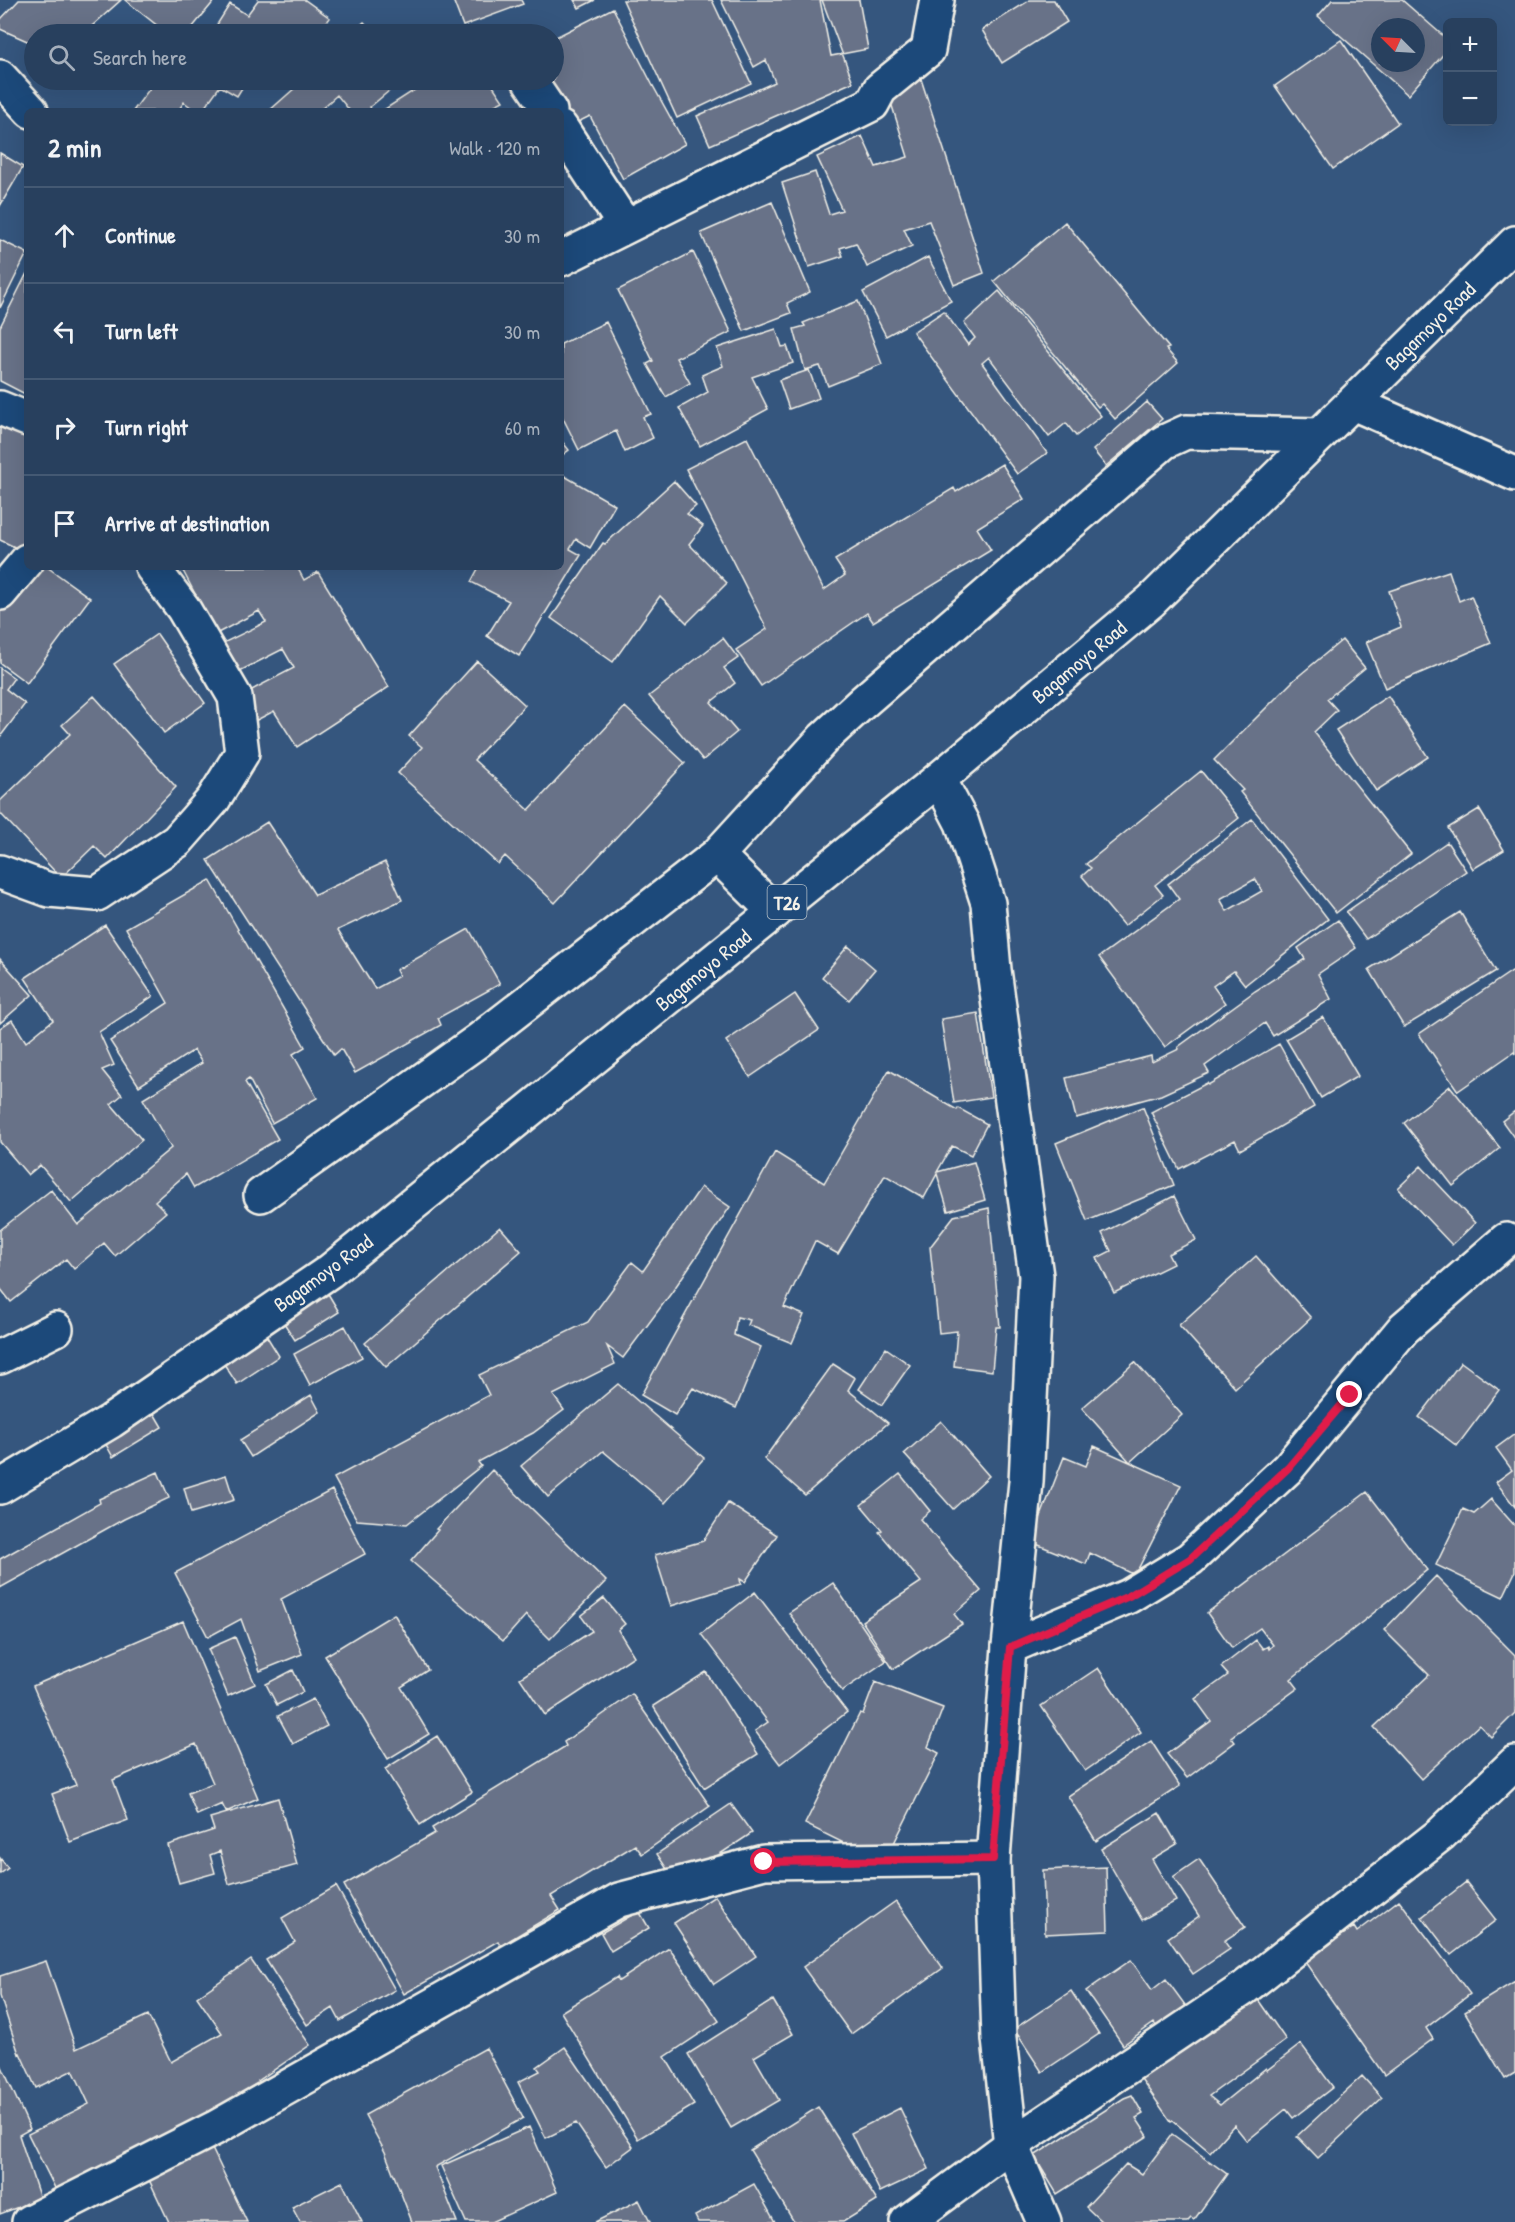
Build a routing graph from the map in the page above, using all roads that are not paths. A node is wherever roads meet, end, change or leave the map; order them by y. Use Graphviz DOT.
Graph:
graph roads {
  1 [pos="938,0"];
  2 [pos="0,77"];
  3 [pos="536,90"];
  4 [pos="28,108"];
  5 [pos="548,108"];
  6 [pos="564,133"];
  7 [pos="626,226"];
  8 [pos="1515,243"];
  9 [pos="564,257"];
  10 [pos="1353,403"];
  11 [pos="0,408"];
  12 [pos="24,418"];
  13 [pos="1319,435"];
  14 [pos="1515,474"];
  15 [pos="24,565"];
  16 [pos="154,570"];
  17 [pos="0,593"];
  18 [pos="939,779"];
  19 [pos="717,855"];
  20 [pos="0,872"];
  21 [pos="775,912"];
  22 [pos="261,1195"];
  23 [pos="1506,1240"];
  24 [pos="56,1329"];
  25 [pos="0,1357"];
  26 [pos="0,1487"];
  27 [pos="1010,1647"];
  28 [pos="1515,1763"];
  29 [pos="993,1859"];
  30 [pos="1011,2145"];
  31 [pos="29,2222"];
  32 [pos="907,2222"];
  33 [pos="1044,2222"];
  1 -- 7 [label="main road"];
  2 -- 4 [label="main road"];
  3 -- 5 [label="main road"];
  6 -- 7 [label="main road"];
  7 -- 9 [label="main road"];
  8 -- 10 [label="main road, Bagamoyo Road / T26"];
  10 -- 13 [label="main road, Bagamoyo Road / T26"];
  10 -- 14 [label="main road"];
  11 -- 12 [label="main road"];
  13 -- 18 [label="main road, Bagamoyo Road / T26"];
  13 -- 19 [label="main road"];
  15 -- 17 [label="main road"];
  16 -- 20 [label="main road"];
  18 -- 21 [label="main road, Bagamoyo Road / T26"];
  18 -- 27 [label="main road"];
  19 -- 21 [label="main road"];
  19 -- 22 [label="main road"];
  21 -- 26 [label="main road, Bagamoyo Road / T26"];
  23 -- 27 [label="main road"];
  24 -- 25 [label="main road"];
  27 -- 29 [label="main road"];
  28 -- 30 [label="main road"];
  29 -- 30 [label="main road"];
  29 -- 31 [label="main road"];
  30 -- 32 [label="main road"];
  30 -- 33 [label="main road"];
}
